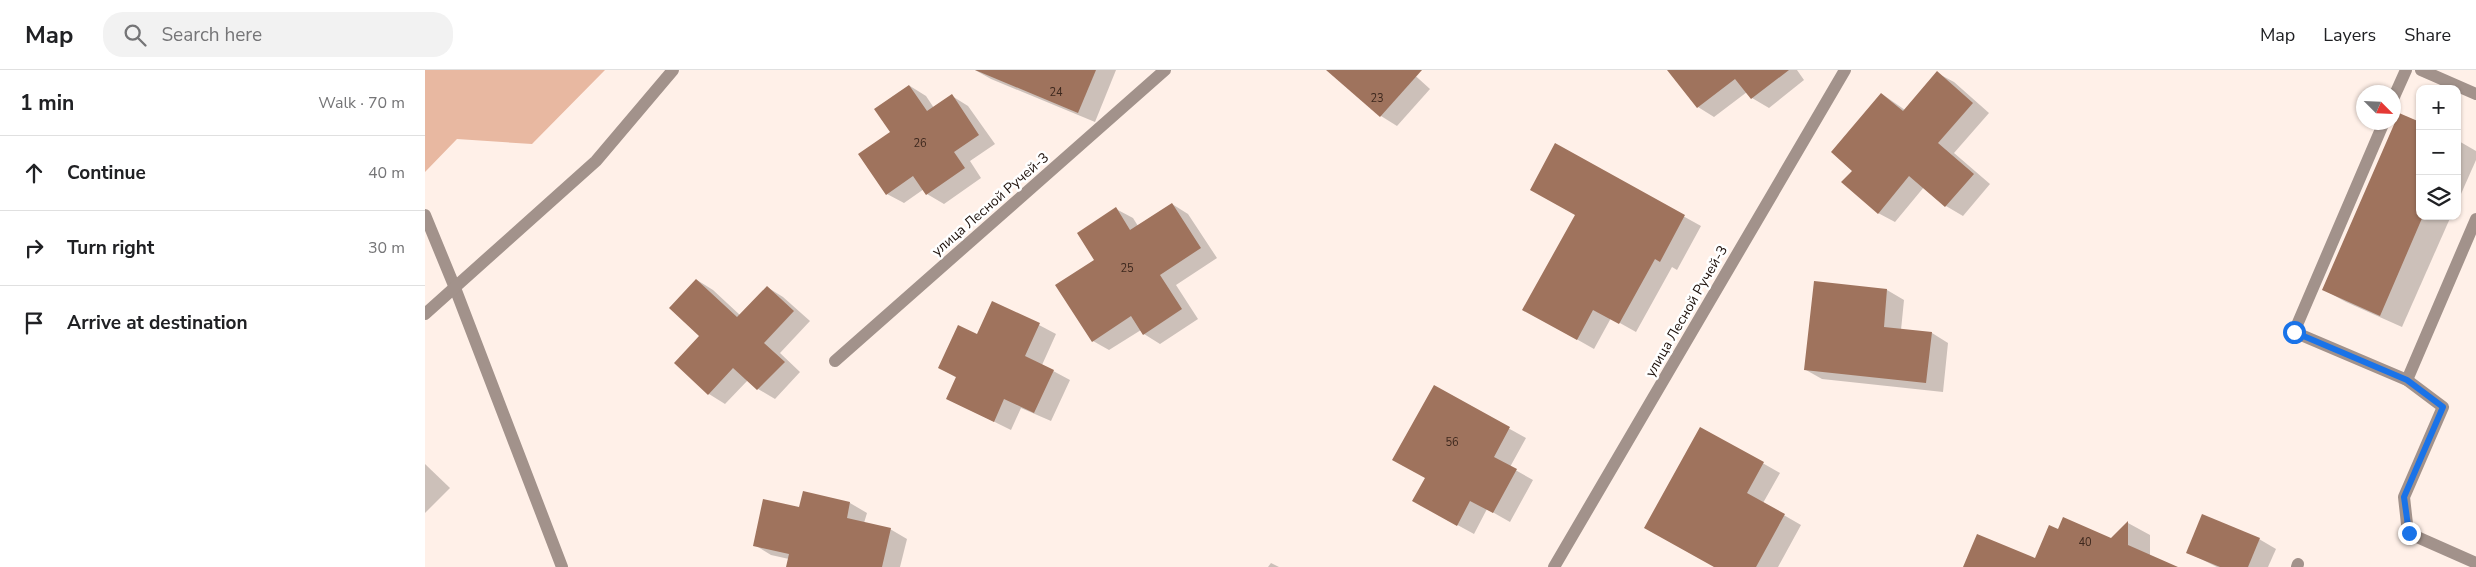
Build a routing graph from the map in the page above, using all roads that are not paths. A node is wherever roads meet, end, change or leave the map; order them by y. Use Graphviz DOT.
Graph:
graph roads {
  1 [pos="673,70"];
  2 [pos="1165,70"];
  3 [pos="1845,70"];
  4 [pos="2406,70"];
  5 [pos="2421,70"];
  6 [pos="2399,85"];
  7 [pos="2476,94"];
  8 [pos="2381,130"];
  9 [pos="425,215"];
  10 [pos="2476,219"];
  11 [pos="455,288"];
  12 [pos="425,314"];
  13 [pos="835,361"];
  14 [pos="2407,380"];
  15 [pos="2476,563"];
  16 [pos="562,567"];
  17 [pos="1554,567"];
  1 -- 11 [label="street"];
  2 -- 13 [label="street, улица Лесной Ручей-3"];
  3 -- 17 [label="street, улица Лесной Ручей-3"];
  4 -- 6 [label="street"];
  5 -- 7 [label="street"];
  8 -- 14 [label="street"];
  9 -- 11 [label="street"];
  10 -- 14 [label="street"];
  11 -- 12 [label="street"];
  11 -- 16 [label="street"];
  14 -- 15 [label="street"];
}
